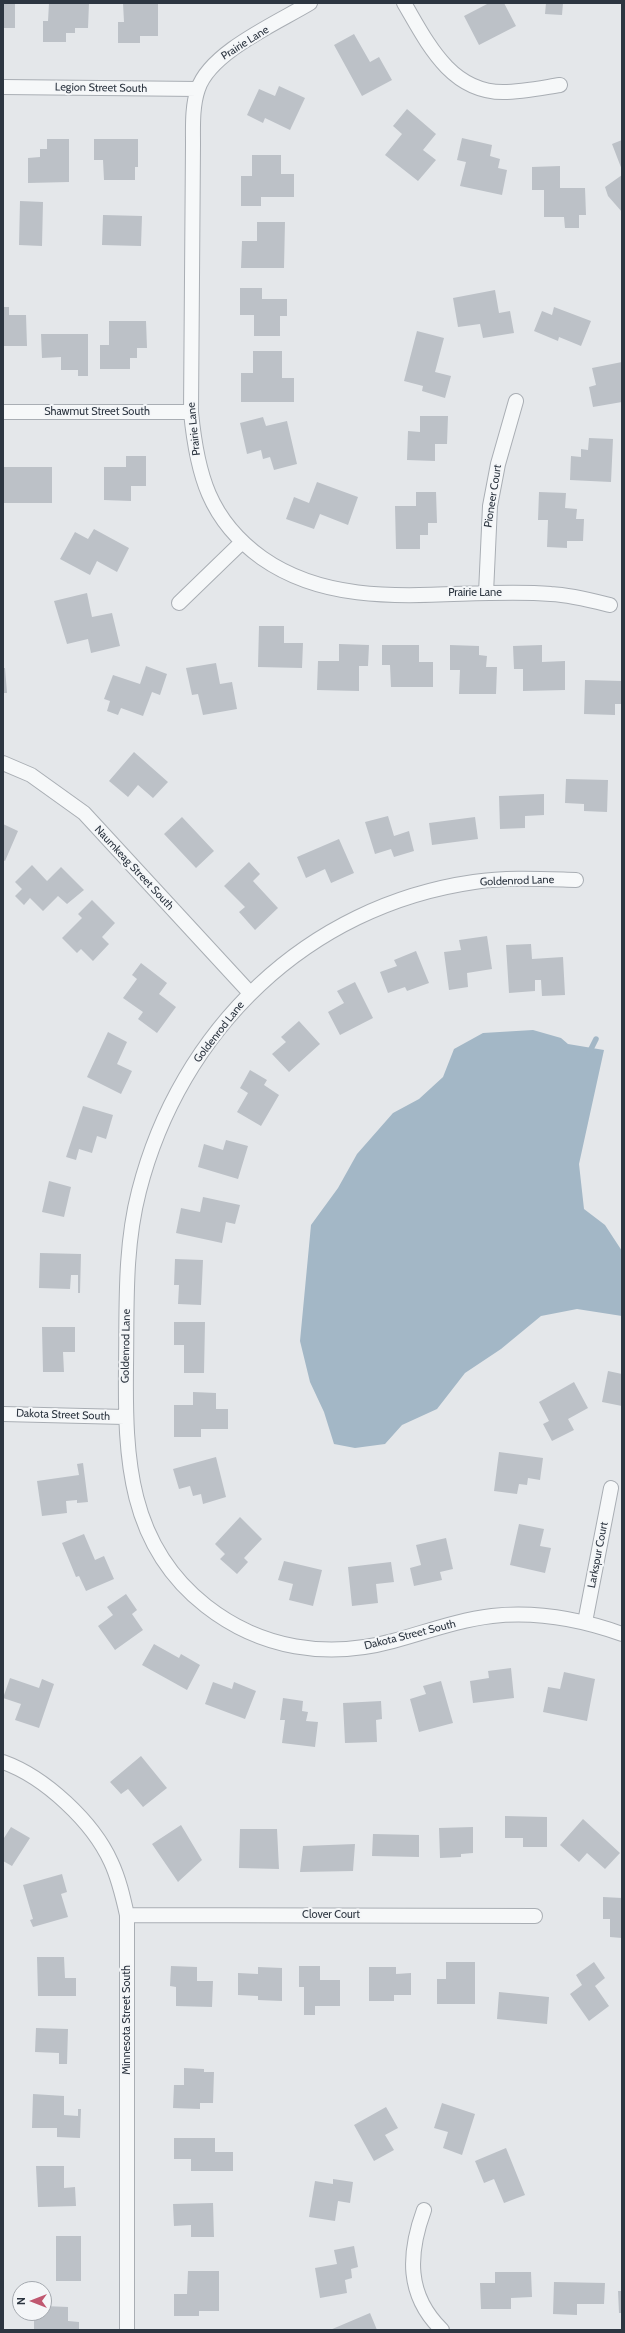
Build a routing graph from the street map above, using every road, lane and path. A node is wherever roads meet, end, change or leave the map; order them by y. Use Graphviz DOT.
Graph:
graph roads {
  1 [pos="310,3"];
  2 [pos="404,3"];
  3 [pos="560,85"];
  4 [pos="3,87"];
  5 [pos="198,89"];
  6 [pos="516,401"];
  7 [pos="3,412"];
  8 [pos="191,412"];
  9 [pos="241,543"];
  10 [pos="486,594"];
  11 [pos="179,603"];
  12 [pos="610,604"];
  13 [pos="3,763"];
  14 [pos="576,880"];
  15 [pos="250,992"];
  16 [pos="3,1414"];
  17 [pos="125,1417"];
  18 [pos="611,1488"];
  19 [pos="585,1622"];
  20 [pos="622,1634"];
  21 [pos="3,1762"];
  22 [pos="127,1915"];
  23 [pos="535,1916"];
  24 [pos="424,2210"];
  25 [pos="127,2330"];
  26 [pos="442,2330"];
  1 -- 5 [label="street, Prairie Lane"];
  2 -- 3 [label="street"];
  4 -- 5 [label="street, Legion Street South"];
  5 -- 8 [label="street, Prairie Lane"];
  6 -- 10 [label="street, Pioneer Court"];
  7 -- 8 [label="street, Shawmut Street South"];
  8 -- 9 [label="street, Prairie Lane"];
  9 -- 10 [label="street, Prairie Lane"];
  9 -- 11 [label="street"];
  10 -- 12 [label="street, Prairie Lane"];
  13 -- 15 [label="street, Naumkeag Street South"];
  14 -- 15 [label="street, Goldenrod Lane"];
  15 -- 17 [label="street, Goldenrod Lane"];
  16 -- 17 [label="street, Dakota Street South"];
  17 -- 19 [label="street, Dakota Street South"];
  18 -- 19 [label="street, Larkspur Court"];
  19 -- 20 [label="street, Dakota Street South"];
  21 -- 22 [label="street, Minnesota Street South"];
  22 -- 23 [label="street, Clover Court"];
  22 -- 25 [label="street, Minnesota Street South"];
  24 -- 26 [label="street"];
}
